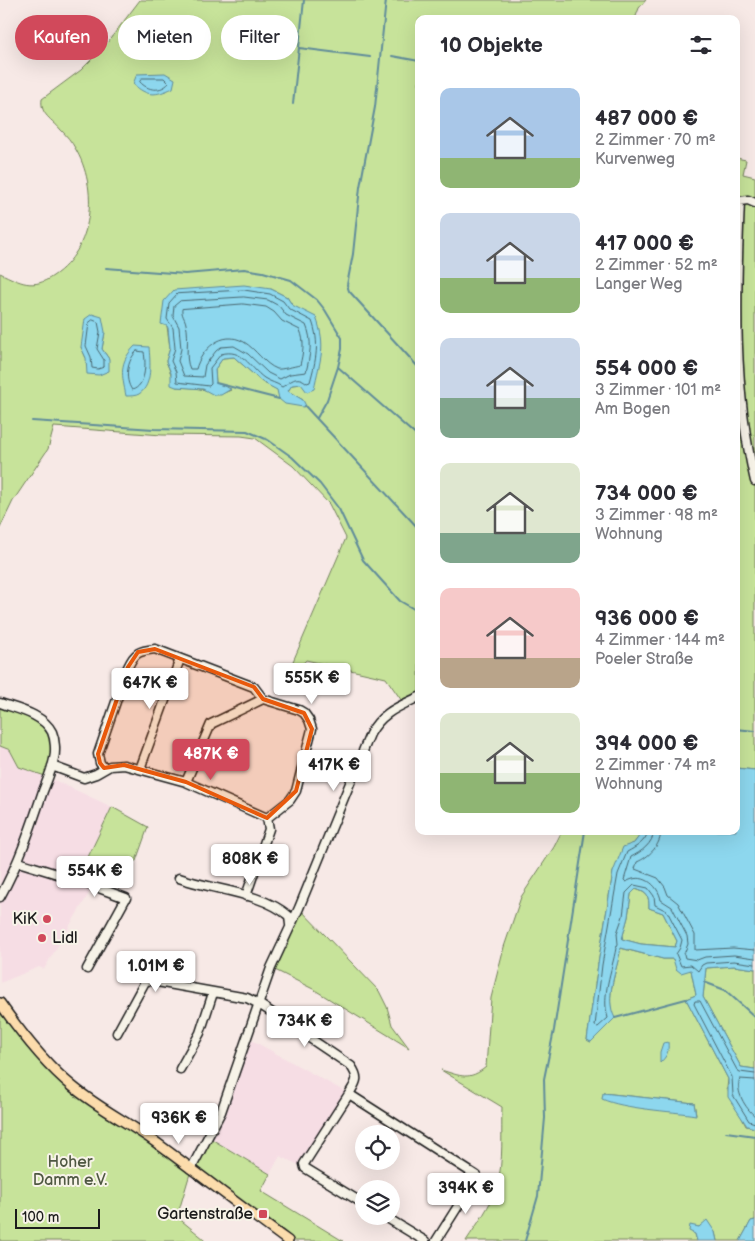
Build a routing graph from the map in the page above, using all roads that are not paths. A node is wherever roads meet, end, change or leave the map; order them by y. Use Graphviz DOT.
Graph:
graph roads {
  1 [pos="740,201"];
  2 [pos="755,203"];
  3 [pos="740,371"];
  4 [pos="755,481"];
  5 [pos="180,659"];
  6 [pos="263,698"];
  7 [pos="415,699"];
  8 [pos="0,703"];
  9 [pos="52,766"];
  10 [pos="104,768"];
  11 [pos="140,769"];
  12 [pos="186,782"];
  13 [pos="267,818"];
  14 [pos="18,862"];
  15 [pos="179,878"];
  16 [pos="246,896"];
  17 [pos="0,897"];
  18 [pos="290,925"];
  19 [pos="87,970"];
  20 [pos="213,992"];
  21 [pos="0,1003"];
  22 [pos="259,1004"];
  23 [pos="117,1033"];
  24 [pos="180,1070"];
  25 [pos="349,1094"];
  26 [pos="191,1170"];
  27 [pos="355,1199"];
  28 [pos="399,1225"];
  29 [pos="288,1241"];
  30 [pos="425,1241"];
  31 [pos="436,1241"];
  1 -- 2 [label="street"];
  3 -- 4 [label="street"];
  5 -- 6 [label="street"];
  5 -- 10 [label="street"];
  5 -- 11 [label="street"];
  6 -- 12 [label="street"];
  6 -- 13 [label="street"];
  7 -- 18 [label="street"];
  8 -- 9 [label="street"];
  9 -- 10 [label="street"];
  9 -- 14 [label="street"];
  10 -- 11 [label="street"];
  11 -- 12 [label="street"];
  12 -- 13 [label="street"];
  13 -- 16 [label="street"];
  14 -- 17 [label="street"];
  14 -- 19 [label="street"];
  15 -- 16 [label="street"];
  16 -- 18 [label="street"];
  18 -- 22 [label="street"];
  20 -- 22 [label="street"];
  20 -- 23 [label="street"];
  20 -- 24 [label="street"];
  21 -- 26 [label="main road"];
  22 -- 25 [label="street"];
  22 -- 26 [label="street"];
  25 -- 27 [label="street"];
  25 -- 31 [label="street"];
  26 -- 29 [label="main road"];
  28 -- 30 [label="street"];
}
